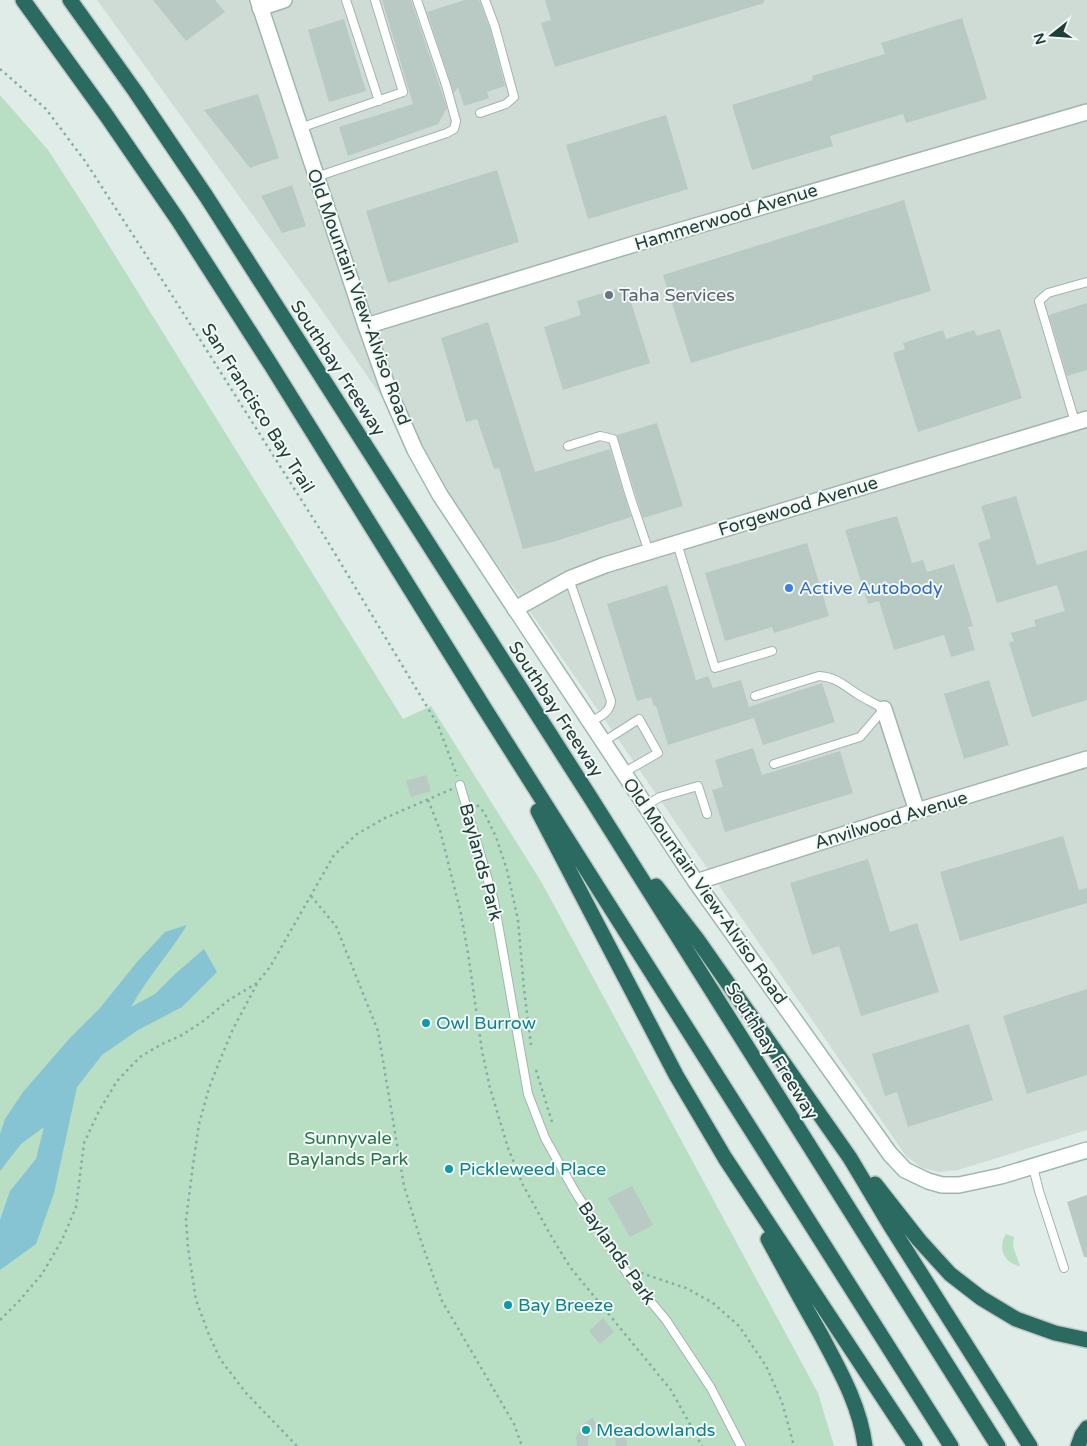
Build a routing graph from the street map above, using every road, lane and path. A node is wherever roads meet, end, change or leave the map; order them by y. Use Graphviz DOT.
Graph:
graph roads {
  1 [pos="23,0"];
  2 [pos="70,0"];
  3 [pos="284,0"];
  4 [pos="346,0"];
  5 [pos="375,0"];
  6 [pos="417,0"];
  7 [pos="485,0"];
  8 [pos="259,4"];
  9 [pos="0,69"];
  10 [pos="379,101"];
  11 [pos="1087,112"];
  12 [pos="480,113"];
  13 [pos="300,128"];
  14 [pos="316,177"];
  15 [pos="1087,282"];
  16 [pos="366,326"];
  17 [pos="1081,421"];
  18 [pos="568,446"];
  19 [pos="677,543"];
  20 [pos="648,552"];
  21 [pos="569,579"];
  22 [pos="515,609"];
  23 [pos="772,651"];
  24 [pos="755,696"];
  25 [pos="482,706"];
  26 [pos="884,709"];
  27 [pos="590,722"];
  28 [pos="603,742"];
  29 [pos="1087,759"];
  30 [pos="774,764"];
  31 [pos="623,773"];
  32 [pos="460,785"];
  33 [pos="592,800"];
  34 [pos="646,806"];
  35 [pos="917,811"];
  36 [pos="707,814"];
  37 [pos="696,882"];
  38 [pos="311,896"];
  39 [pos="257,983"];
  40 [pos="532,1045"];
  41 [pos="534,1064"];
  42 [pos="552,1125"];
  43 [pos="1087,1150"];
  44 [pos="725,1158"];
  45 [pos="850,1158"];
  46 [pos="1033,1167"];
  47 [pos="1064,1268"];
  48 [pos="639,1273"];
  49 [pos="0,1320"];
  50 [pos="1087,1340"];
  51 [pos="1087,1428"];
  52 [pos="297,1446"];
  53 [pos="522,1446"];
  54 [pos="741,1446"];
  55 [pos="794,1446"];
  56 [pos="866,1446"];
  57 [pos="914,1446"];
  58 [pos="951,1446"];
  59 [pos="998,1446"];
  60 [pos="1030,1446"];
  61 [pos="1078,1446"];
  1 -- 25 [label="highway"];
  2 -- 33 [label="highway, Southbay Freeway"];
  3 -- 8 [label="street"];
  4 -- 10 [label="lane"];
  5 -- 10 [label="lane"];
  6 -- 14 [label="lane"];
  7 -- 12 [label="lane"];
  8 -- 13 [label="street, Old Mountain View-Alviso Road"];
  9 -- 32 [label="path, San Francisco Bay Trail"];
  10 -- 13 [label="lane"];
  11 -- 16 [label="street, Hammerwood Avenue"];
  13 -- 14 [label="street, Old Mountain View-Alviso Road"];
  14 -- 16 [label="street, Old Mountain View-Alviso Road"];
  15 -- 17 [label="lane"];
  16 -- 22 [label="street, Old Mountain View-Alviso Road"];
  17 -- 19 [label="street, Forgewood Avenue"];
  18 -- 20 [label="lane"];
  19 -- 20 [label="street, Forgewood Avenue"];
  19 -- 23 [label="lane"];
  20 -- 21 [label="street, Forgewood Avenue"];
  21 -- 22 [label="street, Forgewood Avenue"];
  21 -- 27 [label="lane"];
  22 -- 27 [label="street, Old Mountain View-Alviso Road"];
  24 -- 26 [label="lane"];
  25 -- 44 [label="highway"];
  25 -- 58 [label="highway"];
  26 -- 30 [label="lane"];
  26 -- 35 [label="street"];
  27 -- 28 [label="street, Old Mountain View-Alviso Road"];
  28 -- 31 [label="street, Old Mountain View-Alviso Road"];
  28 -- 31 [label="lane"];
  29 -- 35 [label="street, Anvilwood Avenue"];
  31 -- 34 [label="street, Old Mountain View-Alviso Road"];
  32 -- 38 [label="path"];
  32 -- 40 [label="path"];
  32 -- 54 [label="lane, Baylands Park"];
  33 -- 45 [label="highway"];
  33 -- 59 [label="highway, Southbay Freeway"];
  34 -- 36 [label="lane"];
  34 -- 37 [label="street, Old Mountain View-Alviso Road"];
  35 -- 37 [label="street, Anvilwood Avenue"];
  37 -- 46 [label="street, Old Mountain View-Alviso Road"];
  38 -- 39 [label="path"];
  38 -- 53 [label="path"];
  39 -- 49 [label="path"];
  39 -- 52 [label="path"];
  41 -- 42 [label="path"];
  43 -- 46 [label="street"];
  44 -- 56 [label="highway"];
  44 -- 57 [label="highway"];
  45 -- 50 [label="highway"];
  45 -- 60 [label="highway"];
  46 -- 47 [label="lane"];
  48 -- 55 [label="path"];
  51 -- 61 [label="highway"];
}
